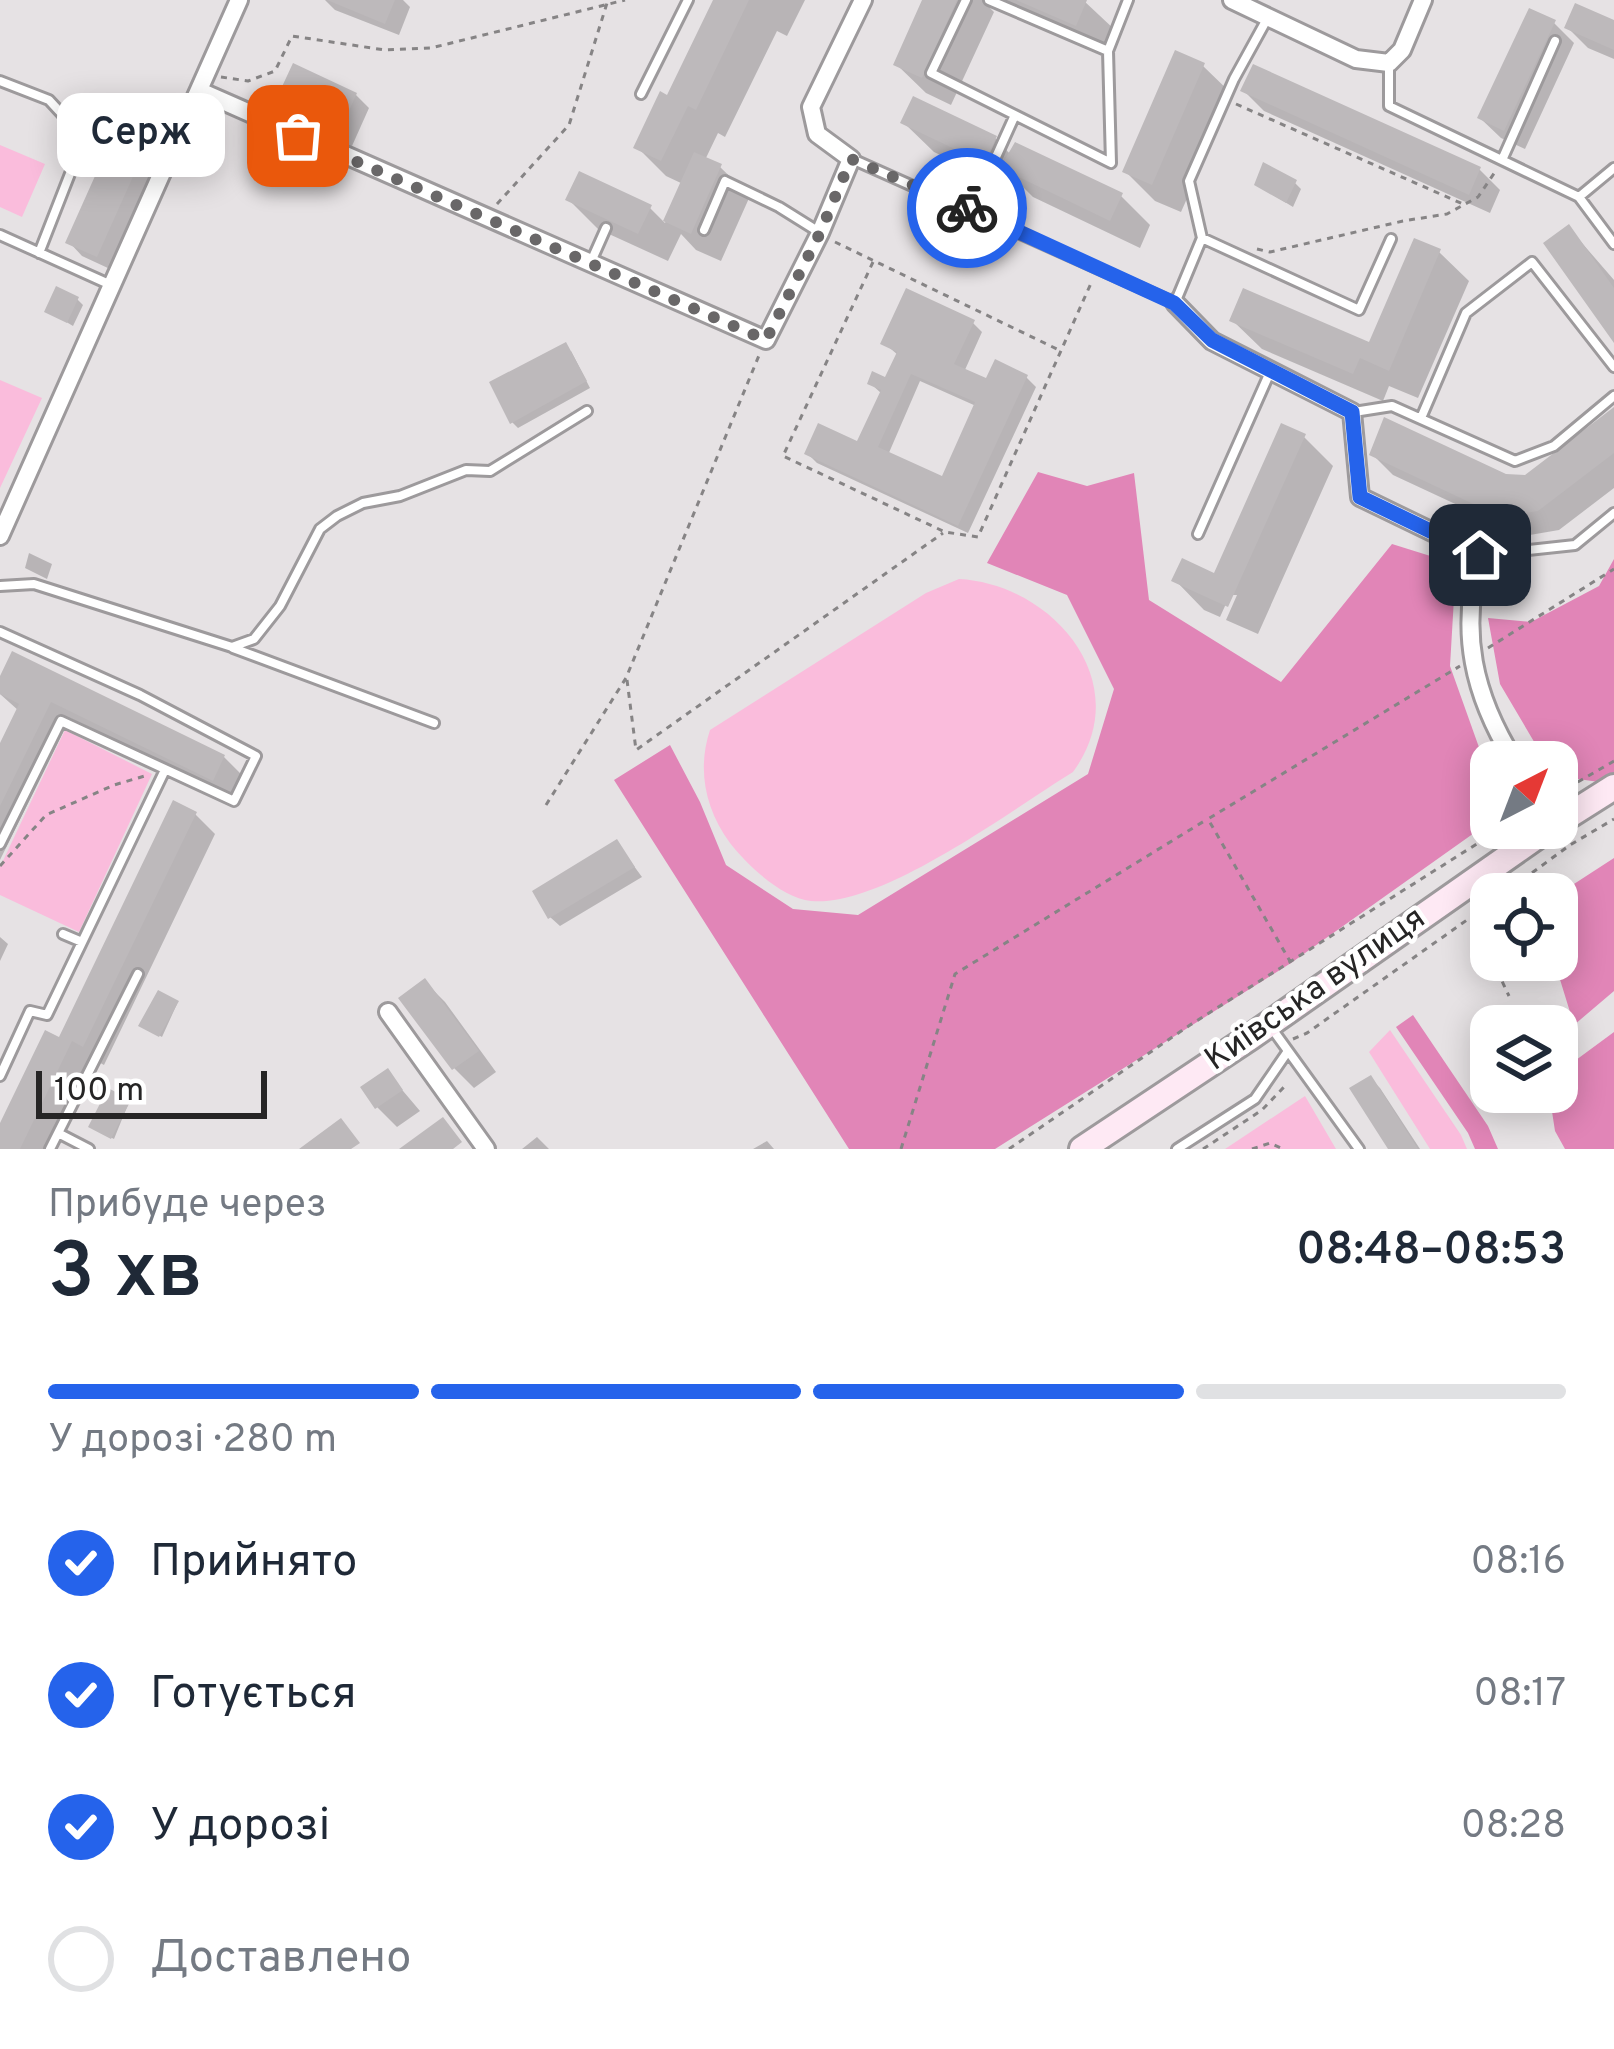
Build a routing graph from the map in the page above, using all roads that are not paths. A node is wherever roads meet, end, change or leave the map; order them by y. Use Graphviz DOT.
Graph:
graph roads {
  1 [pos="239,0"];
  2 [pos="688,0"];
  3 [pos="862,0"];
  4 [pos="965,0"];
  5 [pos="989,0"];
  6 [pos="1128,0"];
  7 [pos="1232,0"];
  8 [pos="1423,0"];
  9 [pos="1268,17"];
  10 [pos="1555,41"];
  11 [pos="1108,51"];
  12 [pos="1389,63"];
  13 [pos="0,81"];
  14 [pos="204,84"];
  15 [pos="641,94"];
  16 [pos="1015,115"];
  17 [pos="851,159"];
  18 [pos="1502,160"];
  19 [pos="1614,168"];
  20 [pos="1580,197"];
  21 [pos="973,210"];
  22 [pos="606,228"];
  23 [pos="704,230"];
  24 [pos="820,233"];
  25 [pos="0,236"];
  26 [pos="1202,238"];
  27 [pos="1391,239"];
  28 [pos="1614,244"];
  29 [pos="39,253"];
  30 [pos="589,265"];
  31 [pos="113,286"];
  32 [pos="1174,303"];
  33 [pos="1614,367"];
  34 [pos="1272,368"];
  35 [pos="1614,396"];
  36 [pos="587,411"];
  37 [pos="1352,412"];
  38 [pos="1421,418"];
  39 [pos="1614,513"];
  40 [pos="1198,534"];
  41 [pos="0,536"];
  42 [pos="1480,555"];
  43 [pos="0,586"];
  44 [pos="0,632"];
  45 [pos="232,647"];
  46 [pos="434,723"];
  47 [pos="1502,741"];
  48 [pos="160,772"];
  49 [pos="1614,787"];
  50 [pos="1578,810"];
  51 [pos="0,844"];
  52 [pos="1522,849"];
  53 [pos="63,934"];
  54 [pos="82,942"];
  55 [pos="138,974"];
  56 [pos="388,1012"];
  57 [pos="1280,1039"];
  58 [pos="0,1076"];
  59 [pos="58,1133"];
  60 [pos="50,1149"];
  61 [pos="89,1149"];
  62 [pos="487,1149"];
  63 [pos="1082,1149"];
  64 [pos="1178,1149"];
  65 [pos="1359,1149"];
  1 -- 14 [label="street"];
  2 -- 15 [label="lane"];
  3 -- 17 [label="street"];
  4 -- 16 [label="lane"];
  5 -- 11 [label="lane"];
  6 -- 11 [label="lane"];
  7 -- 9 [label="street"];
  8 -- 12 [label="street"];
  9 -- 12 [label="street"];
  9 -- 26 [label="lane"];
  10 -- 18 [label="lane"];
  11 -- 16 [label="lane"];
  12 -- 18 [label="lane"];
  13 -- 29 [label="lane"];
  14 -- 30 [label="street"];
  14 -- 31 [label="street"];
  16 -- 21 [label="lane"];
  17 -- 21 [label="lane"];
  17 -- 24 [label="street"];
  18 -- 20 [label="lane"];
  19 -- 20 [label="lane"];
  20 -- 28 [label="lane"];
  21 -- 32 [label="lane"];
  22 -- 30 [label="lane"];
  23 -- 24 [label="lane"];
  24 -- 30 [label="street"];
  25 -- 29 [label="lane"];
  26 -- 27 [label="lane"];
  26 -- 32 [label="lane"];
  29 -- 31 [label="lane"];
  31 -- 41 [label="street"];
  32 -- 34 [label="street"];
  33 -- 38 [label="lane"];
  34 -- 37 [label="street"];
  34 -- 40 [label="lane"];
  35 -- 38 [label="lane"];
  36 -- 45 [label="lane"];
  37 -- 38 [label="lane"];
  37 -- 42 [label="street"];
  39 -- 42 [label="lane"];
  42 -- 47 [label="street"];
  43 -- 45 [label="lane"];
  44 -- 48 [label="lane"];
  45 -- 46 [label="lane"];
  48 -- 51 [label="lane"];
  48 -- 54 [label="lane"];
  49 -- 50 [label="main road"];
  52 -- 57 [label="main road, Київська вулиця"];
  53 -- 54 [label="lane"];
  54 -- 58 [label="lane"];
  55 -- 59 [label="lane"];
  56 -- 62 [label="street"];
  57 -- 63 [label="main road, Київська вулиця"];
  57 -- 64 [label="lane"];
  57 -- 65 [label="lane"];
  59 -- 60 [label="lane"];
  59 -- 61 [label="lane"];
}
